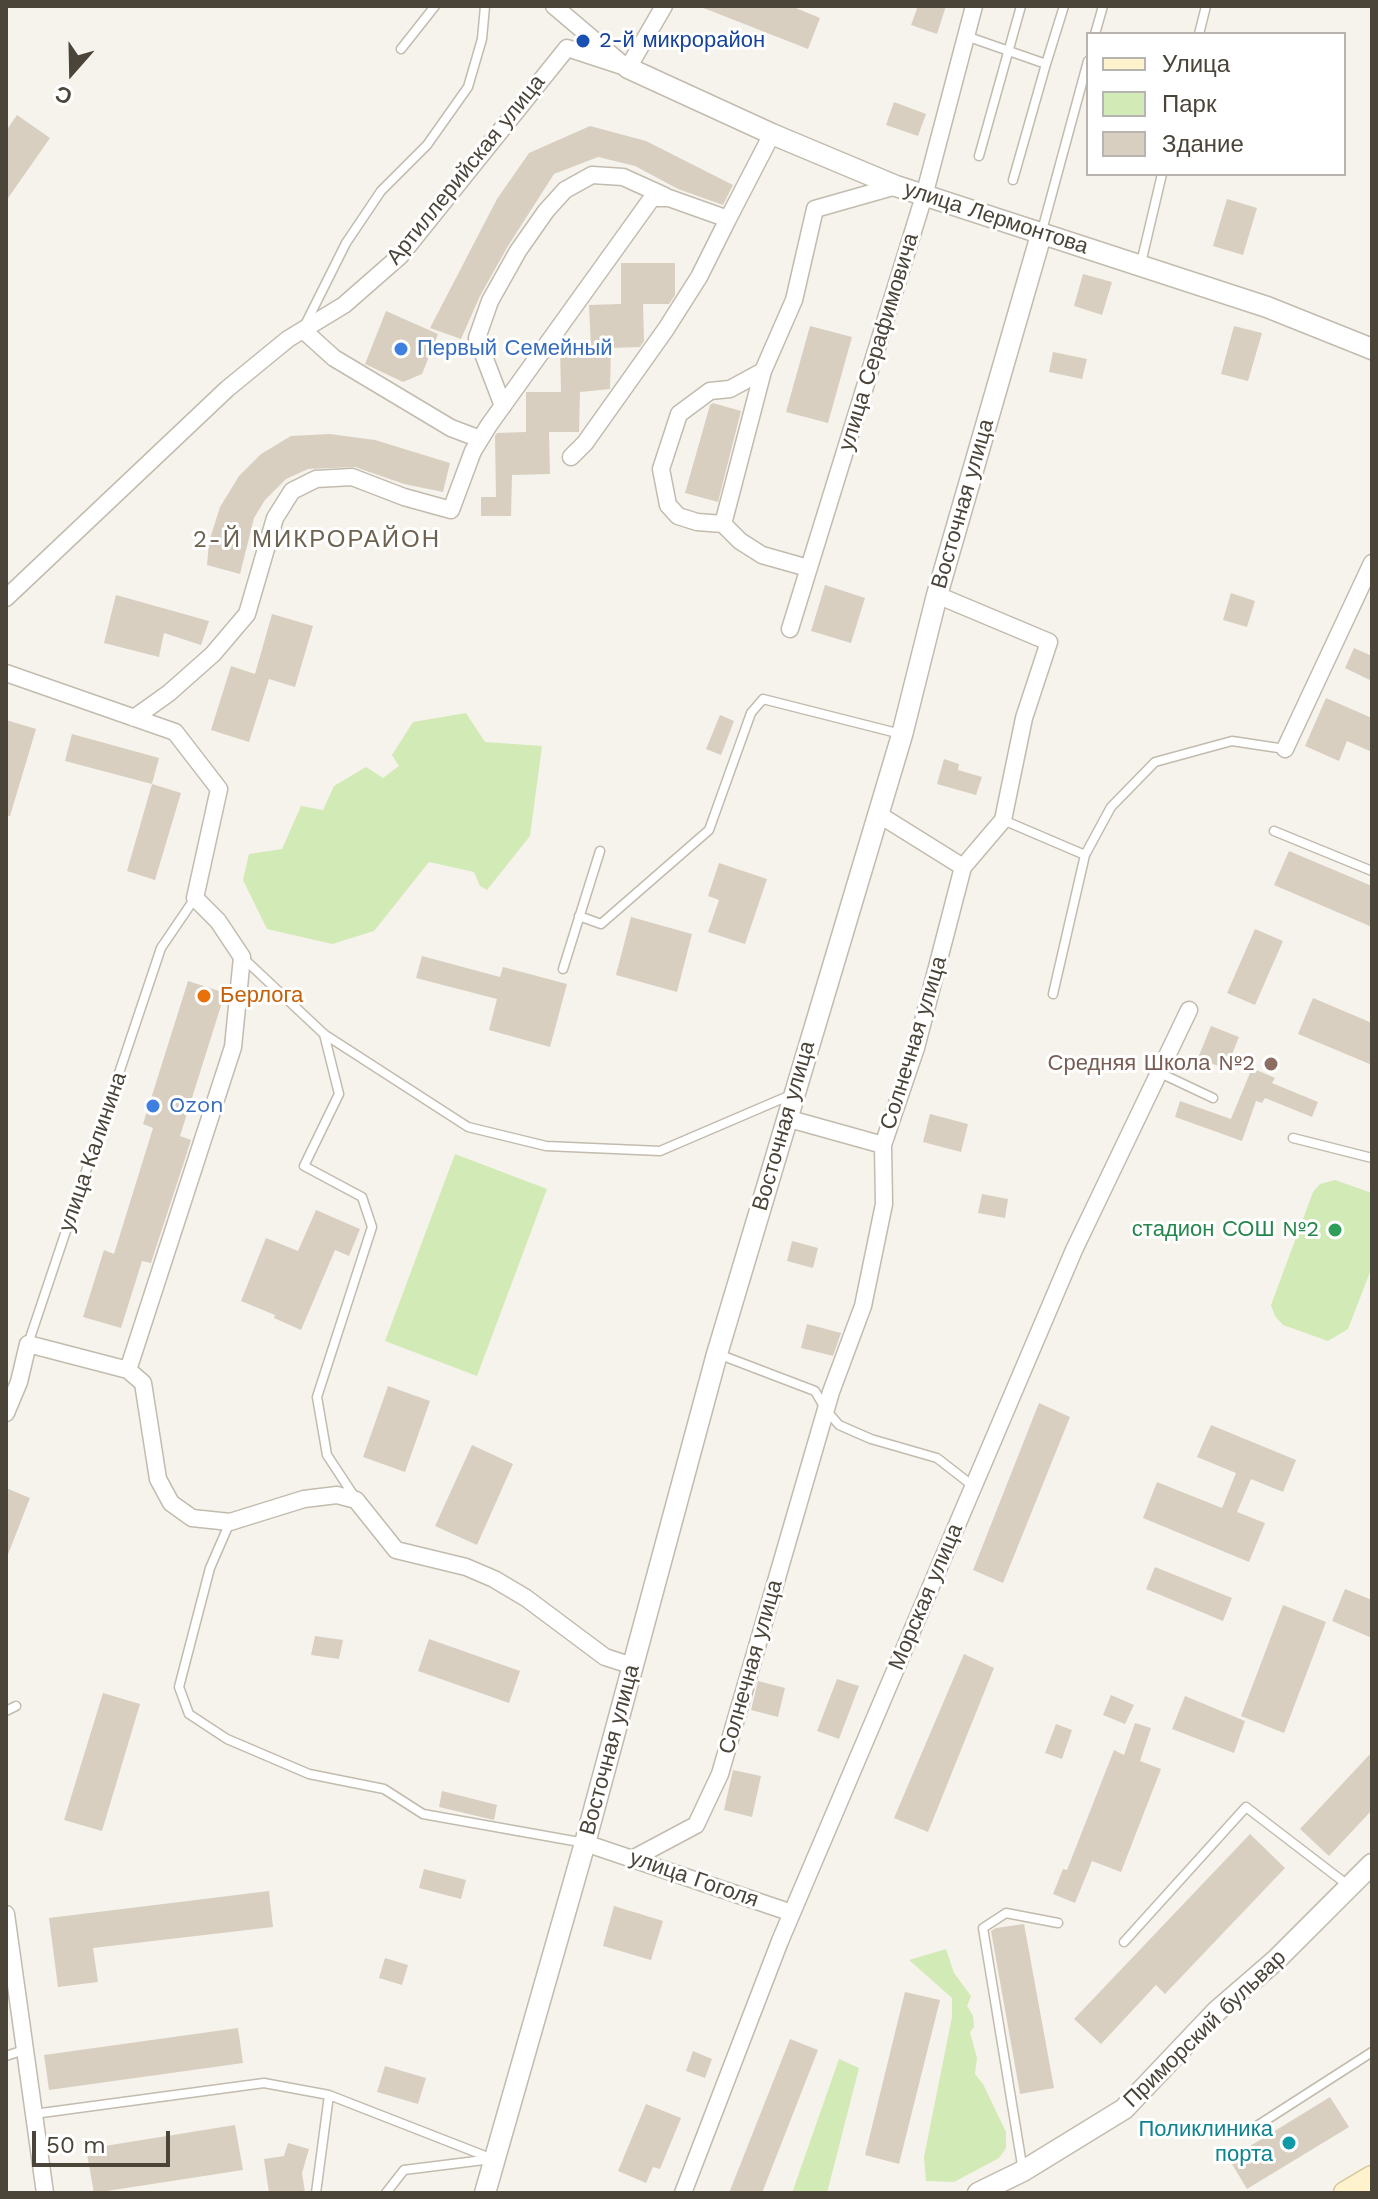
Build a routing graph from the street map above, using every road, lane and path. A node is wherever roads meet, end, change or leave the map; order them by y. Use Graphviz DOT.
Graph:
graph roads {
  1 [pos="435,6"];
  2 [pos="485,6"];
  3 [pos="554,6"];
  4 [pos="664,6"];
  5 [pos="1021,6"];
  6 [pos="1064,6"];
  7 [pos="1103,6"];
  8 [pos="1206,6"];
  9 [pos="970,8"];
  10 [pos="1096,32"];
  11 [pos="1200,32"];
  12 [pos="965,36"];
  13 [pos="401,49"];
  14 [pos="1010,51"];
  15 [pos="1046,64"];
  16 [pos="628,68"];
  17 [pos="1086,68"];
  18 [pos="772,134"];
  19 [pos="979,156"];
  20 [pos="1162,176"];
  21 [pos="1013,180"];
  22 [pos="896,186"];
  23 [pos="924,196"];
  24 [pos="669,198"];
  25 [pos="728,219"];
  26 [pos="1041,235"];
  27 [pos="1140,264"];
  28 [pos="303,330"];
  29 [pos="1372,349"];
  30 [pos="763,371"];
  31 [pos="503,406"];
  32 [pos="480,439"];
  33 [pos="571,457"];
  34 [pos="723,524"];
  35 [pos="1372,563"];
  36 [pos="808,568"];
  37 [pos="937,595"];
  38 [pos="6,598"];
  39 [pos="790,629"];
  40 [pos="6,673"];
  41 [pos="134,718"];
  42 [pos="902,735"];
  43 [pos="1285,749"];
  44 [pos="878,814"];
  45 [pos="1003,820"];
  46 [pos="1274,831"];
  47 [pos="600,851"];
  48 [pos="1085,855"];
  49 [pos="963,867"];
  50 [pos="1372,871"];
  51 [pos="195,898"];
  52 [pos="579,916"];
  53 [pos="242,957"];
  54 [pos="563,969"];
  55 [pos="1053,994"];
  56 [pos="1189,1010"];
  57 [pos="324,1034"];
  58 [pos="1160,1073"];
  59 [pos="794,1093"];
  60 [pos="1213,1098"];
  61 [pos="786,1118"];
  62 [pos="1293,1138"];
  63 [pos="883,1145"];
  64 [pos="1372,1158"];
  65 [pos="28,1344"];
  66 [pos="717,1354"];
  67 [pos="128,1370"];
  68 [pos="826,1410"];
  69 [pos="6,1413"];
  70 [pos="974,1486"];
  71 [pos="356,1500"];
  72 [pos="230,1522"];
  73 [pos="633,1666"];
  74 [pos="16,1706"];
  75 [pos="6,1711"];
  76 [pos="585,1843"];
  77 [pos="634,1858"];
  78 [pos="1372,1864"];
  79 [pos="1351,1887"];
  80 [pos="792,1913"];
  81 [pos="6,1914"];
  82 [pos="1058,1923"];
  83 [pos="1124,1942"];
  84 [pos="25,2050"];
  85 [pos="1372,2052"];
  86 [pos="6,2056"];
  87 [pos="329,2095"];
  88 [pos="34,2114"];
  89 [pos="1249,2131"];
  90 [pos="493,2159"];
  91 [pos="1023,2171"];
  92 [pos="1372,2177"];
  93 [pos="45,2193"];
  94 [pos="316,2193"];
  95 [pos="386,2193"];
  96 [pos="485,2193"];
  97 [pos="683,2193"];
  98 [pos="978,2193"];
  99 [pos="1345,2193"];
  1 -- 13 [label="lane"];
  2 -- 28 [label="lane"];
  3 -- 16 [label="street"];
  4 -- 16 [label="street"];
  5 -- 14 [label="lane"];
  6 -- 15 [label="lane"];
  7 -- 10 [label="lane"];
  8 -- 11 [label="lane"];
  9 -- 12 [label="street, улица Серафимовича"];
  12 -- 14 [label="lane"];
  12 -- 23 [label="street, улица Серафимовича"];
  14 -- 15 [label="lane"];
  14 -- 19 [label="lane"];
  15 -- 21 [label="lane"];
  16 -- 18 [label="street, улица Лермонтова"];
  16 -- 28 [label="street, Артиллерийская улица"];
  17 -- 26 [label="lane, Восточная улица"];
  18 -- 22 [label="street, улица Лермонтова"];
  18 -- 25 [label="street"];
  20 -- 27 [label="lane"];
  22 -- 23 [label="street, улица Лермонтова"];
  22 -- 30 [label="street"];
  23 -- 26 [label="street, улица Лермонтова"];
  23 -- 36 [label="street, улица Серафимовича"];
  24 -- 25 [label="street"];
  24 -- 31 [label="street"];
  24 -- 31 [label="street"];
  25 -- 33 [label="street"];
  26 -- 27 [label="street, улица Лермонтова"];
  26 -- 37 [label="street, Восточная улица"];
  27 -- 29 [label="street, улица Лермонтова"];
  28 -- 32 [label="street"];
  28 -- 38 [label="street, Артиллерийская улица"];
  30 -- 34 [label="street"];
  30 -- 34 [label="street"];
  31 -- 32 [label="street"];
  32 -- 41 [label="street"];
  34 -- 36 [label="street"];
  35 -- 43 [label="street"];
  36 -- 39 [label="street, улица Серафимовича"];
  37 -- 42 [label="street, Восточная улица"];
  37 -- 45 [label="street, Солнечная улица"];
  40 -- 41 [label="street"];
  41 -- 51 [label="street"];
  42 -- 44 [label="street, Восточная улица"];
  42 -- 52 [label="lane"];
  43 -- 48 [label="lane"];
  44 -- 49 [label="street"];
  44 -- 59 [label="street, Восточная улица"];
  45 -- 48 [label="lane"];
  45 -- 49 [label="street, Солнечная улица"];
  46 -- 50 [label="lane"];
  47 -- 52 [label="lane"];
  48 -- 55 [label="lane"];
  49 -- 63 [label="street, Солнечная улица"];
  51 -- 53 [label="street"];
  51 -- 65 [label="lane, улица Калинина"];
  52 -- 54 [label="lane"];
  53 -- 57 [label="lane"];
  53 -- 67 [label="street"];
  56 -- 58 [label="street, Морская улица"];
  57 -- 59 [label="lane"];
  57 -- 71 [label="lane"];
  58 -- 60 [label="lane"];
  58 -- 70 [label="street, Морская улица"];
  59 -- 61 [label="street, Восточная улица"];
  61 -- 63 [label="street"];
  61 -- 66 [label="street, Восточная улица"];
  62 -- 64 [label="lane"];
  63 -- 68 [label="street, Солнечная улица"];
  65 -- 67 [label="street"];
  65 -- 69 [label="street, улица Калинина"];
  66 -- 68 [label="lane"];
  66 -- 73 [label="street, Восточная улица"];
  67 -- 72 [label="street"];
  68 -- 70 [label="lane"];
  68 -- 77 [label="street, Солнечная улица"];
  70 -- 80 [label="street, Морская улица"];
  71 -- 72 [label="street"];
  71 -- 73 [label="street"];
  72 -- 76 [label="lane, улица Гоголя"];
  73 -- 76 [label="street, Восточная улица"];
  74 -- 75 [label="lane"];
  76 -- 77 [label="street, улица Гоголя"];
  76 -- 90 [label="street, Восточная улица"];
  77 -- 80 [label="street, улица Гоголя"];
  78 -- 79 [label="street, Приморский бульвар"];
  79 -- 83 [label="lane"];
  79 -- 91 [label="street, Приморский бульвар"];
  80 -- 97 [label="street, Морская улица"];
  81 -- 84 [label="street"];
  82 -- 91 [label="lane"];
  84 -- 86 [label="lane"];
  84 -- 88 [label="street"];
  85 -- 89 [label="lane"];
  87 -- 88 [label="lane"];
  87 -- 90 [label="lane"];
  87 -- 94 [label="lane"];
  88 -- 93 [label="street"];
  90 -- 95 [label="lane"];
  90 -- 96 [label="street, Восточная улица"];
  91 -- 98 [label="street, Приморский бульвар"];
  92 -- 99 [label="main road"];
}
